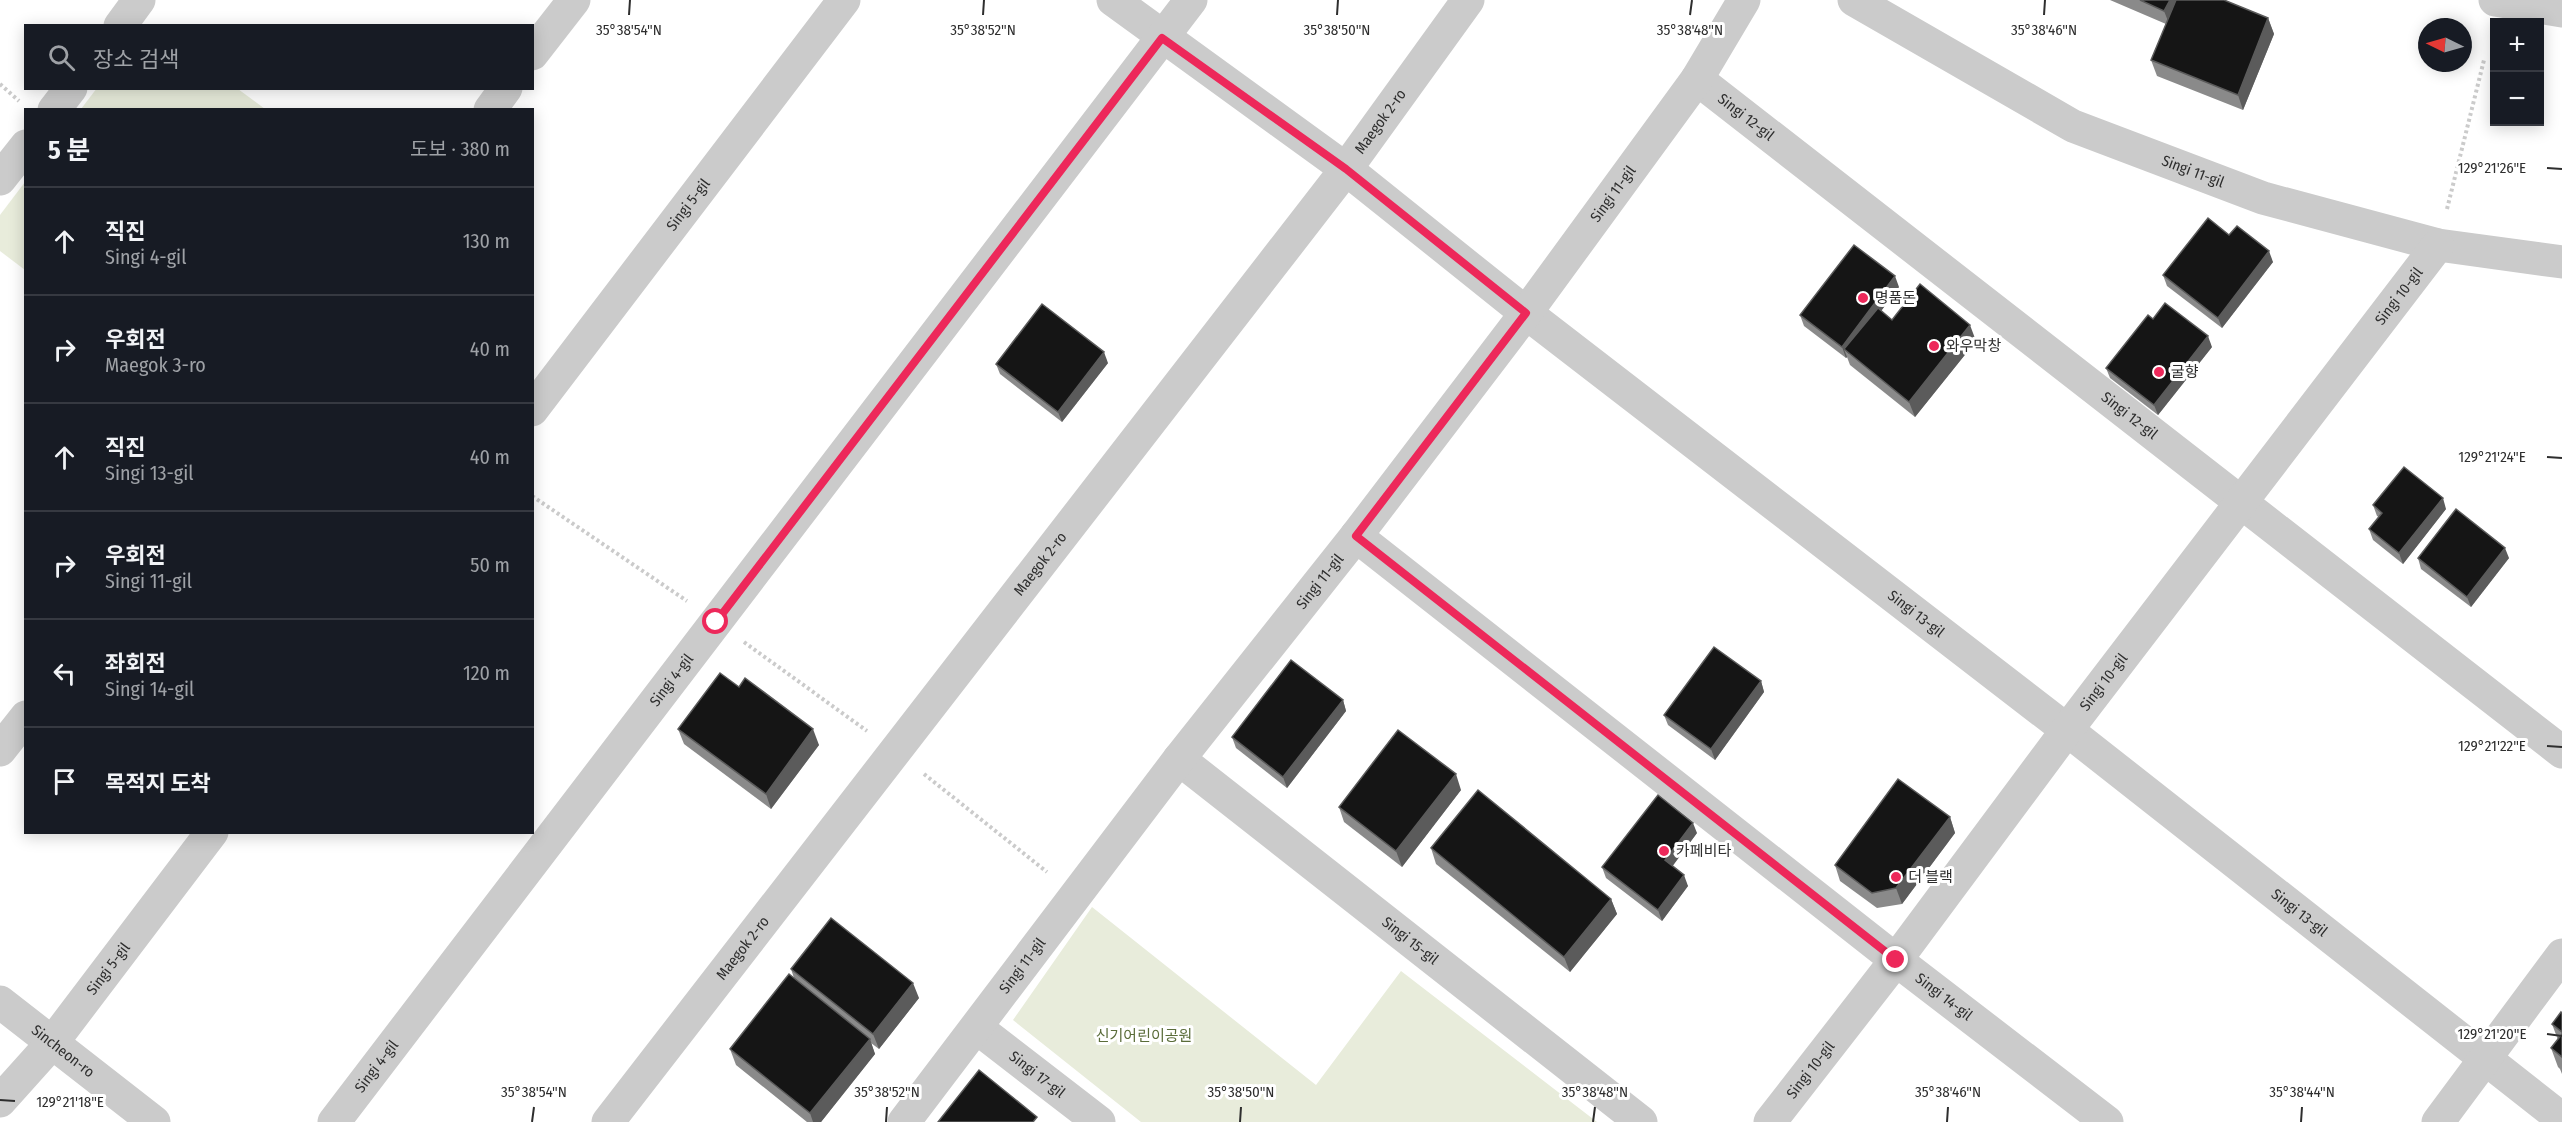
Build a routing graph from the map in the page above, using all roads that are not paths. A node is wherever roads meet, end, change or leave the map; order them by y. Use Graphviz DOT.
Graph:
graph roads {
  1 [pos="140,0"];
  2 [pos="574,0"];
  3 [pos="844,0"];
  4 [pos="1113,0"];
  5 [pos="1191,0"];
  6 [pos="1468,0"];
  7 [pos="1744,0"];
  8 [pos="1854,0"];
  9 [pos="2495,0"];
  10 [pos="2562,11"];
  11 [pos="122,24"];
  12 [pos="1162,38"];
  13 [pos="534,51"];
  14 [pos="1697,79"];
  15 [pos="69,90"];
  16 [pos="505,90"];
  17 [pos="55,108"];
  18 [pos="491,108"];
  19 [pos="24,149"];
  20 [pos="1346,169"];
  21 [pos="0,179"];
  22 [pos="2438,245"];
  23 [pos="2562,262"];
  24 [pos="1526,313"];
  25 [pos="534,407"];
  26 [pos="2241,501"];
  27 [pos="1356,536"];
  28 [pos="24,720"];
  29 [pos="2067,730"];
  30 [pos="0,750"];
  31 [pos="2562,752"];
  32 [pos="1179,759"];
  33 [pos="210,834"];
  34 [pos="2562,955"];
  35 [pos="1896,960"];
  36 [pos="0,1002"];
  37 [pos="977,1028"];
  38 [pos="52,1043"];
  39 [pos="2486,1057"];
  40 [pos="0,1101"];
  41 [pos="2562,1119"];
  42 [pos="154,1122"];
  43 [pos="334,1122"];
  44 [pos="608,1122"];
  45 [pos="904,1122"];
  46 [pos="1099,1122"];
  47 [pos="1641,1122"];
  48 [pos="1770,1122"];
  49 [pos="2107,1122"];
  50 [pos="2438,1122"];
  1 -- 11 [label="street"];
  2 -- 13 [label="street"];
  3 -- 25 [label="street, Singi 5-gil"];
  4 -- 12 [label="street, Singi 13-gil"];
  5 -- 12 [label="street, Singi 4-gil"];
  6 -- 20 [label="street, Maegok 2-ro"];
  7 -- 14 [label="street, Singi 11-gil"];
  8 -- 22 [label="street, Singi 11-gil"];
  9 -- 10 [label="street"];
  12 -- 20 [label="street, Singi 13-gil"];
  12 -- 43 [label="street, Singi 4-gil"];
  14 -- 24 [label="street, Singi 11-gil"];
  14 -- 26 [label="street, Singi 12-gil"];
  15 -- 17 [label="street"];
  16 -- 18 [label="street"];
  19 -- 21 [label="street"];
  20 -- 24 [label="street, Singi 13-gil"];
  20 -- 44 [label="street, Maegok 2-ro"];
  22 -- 23 [label="street, Singi 11-gil"];
  22 -- 26 [label="street, Singi 10-gil"];
  24 -- 27 [label="street, Singi 11-gil"];
  24 -- 29 [label="street, Singi 13-gil"];
  26 -- 29 [label="street, Singi 10-gil"];
  26 -- 31 [label="street, Singi 12-gil"];
  27 -- 32 [label="street, Singi 11-gil"];
  27 -- 35 [label="street, Singi 14-gil"];
  28 -- 30 [label="street"];
  29 -- 35 [label="street, Singi 10-gil"];
  29 -- 39 [label="street, Singi 13-gil"];
  32 -- 37 [label="street, Singi 11-gil"];
  32 -- 47 [label="street, Singi 15-gil"];
  33 -- 38 [label="street, Singi 5-gil"];
  34 -- 39 [label="street"];
  35 -- 48 [label="street, Singi 10-gil"];
  35 -- 49 [label="street, Singi 14-gil"];
  36 -- 38 [label="street, Sincheon-ro"];
  37 -- 45 [label="street, Singi 11-gil"];
  37 -- 46 [label="street, Singi 17-gil"];
  38 -- 40 [label="street, Singi 5-gil"];
  38 -- 42 [label="street, Sincheon-ro"];
  39 -- 41 [label="street, Singi 13-gil"];
  39 -- 50 [label="street"];
}
